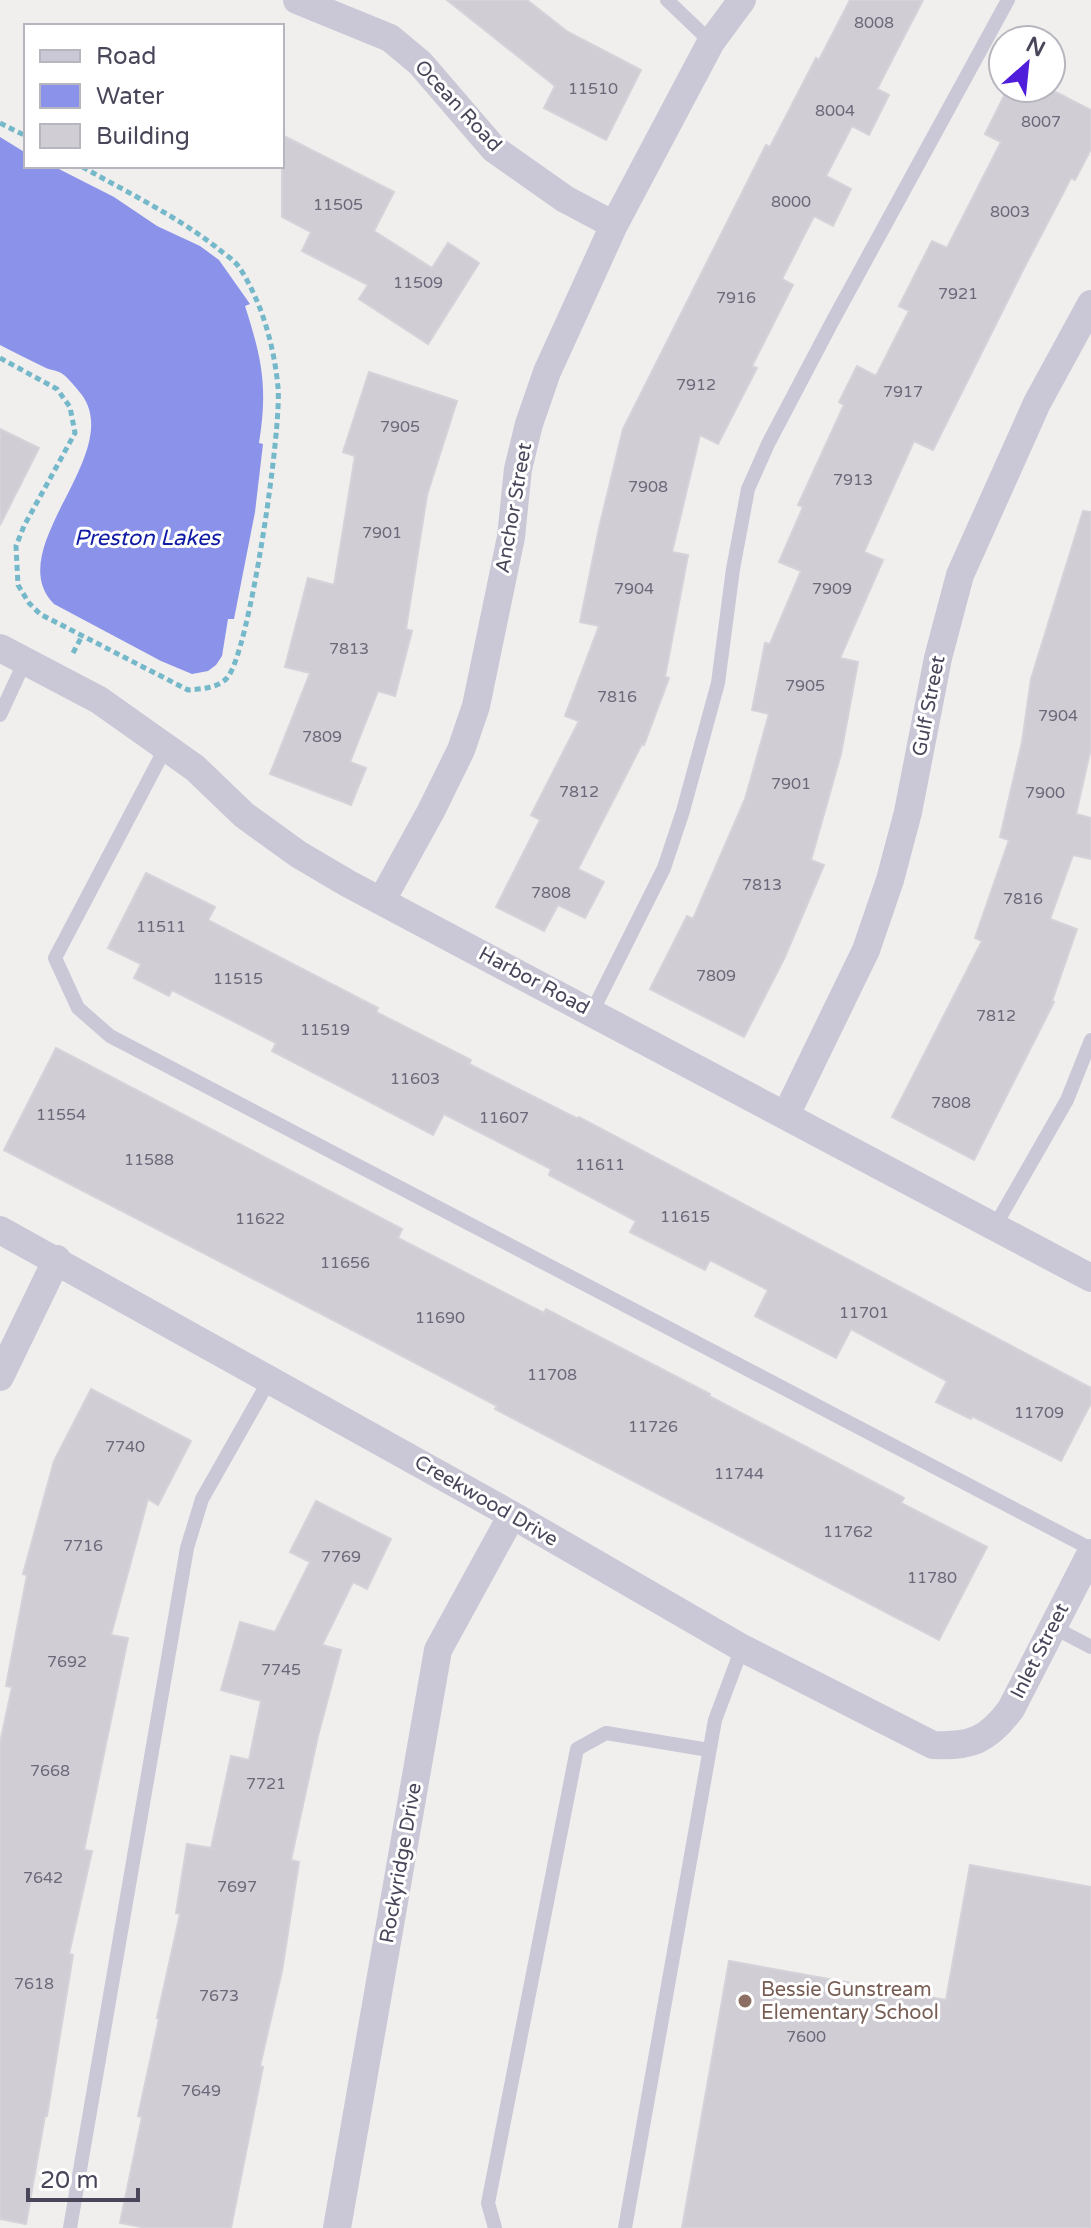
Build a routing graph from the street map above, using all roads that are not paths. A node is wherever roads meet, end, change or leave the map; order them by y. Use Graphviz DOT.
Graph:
graph roads {
  1 [pos="297,0"];
  2 [pos="667,0"];
  3 [pos="742,0"];
  4 [pos="1008,0"];
  5 [pos="711,42"];
  6 [pos="614,225"];
  7 [pos="1091,304"];
  8 [pos="12,654"];
  9 [pos="0,715"];
  10 [pos="166,747"];
  11 [pos="382,900"];
  12 [pos="592,1012"];
  13 [pos="1091,1040"];
  14 [pos="786,1115"];
  15 [pos="995,1226"];
  16 [pos="0,1230"];
  17 [pos="57,1259"];
  18 [pos="1091,1278"];
  19 [pos="0,1377"];
  20 [pos="270,1379"];
  21 [pos="512,1515"];
  22 [pos="1091,1551"];
  23 [pos="1053,1627"];
  24 [pos="1091,1647"];
  25 [pos="742,1648"];
  26 [pos="978,1740"];
  27 [pos="709,1750"];
  28 [pos="70,2228"];
  29 [pos="337,2228"];
  30 [pos="495,2228"];
  31 [pos="625,2228"];
  1 -- 6 [label="street, Ocean Road"];
  2 -- 5 [label="lane"];
  3 -- 5 [label="street, Anchor Street"];
  4 -- 12 [label="lane"];
  5 -- 6 [label="street, Anchor Street"];
  6 -- 11 [label="street, Anchor Street"];
  7 -- 14 [label="street, Gulf Street"];
  8 -- 9 [label="lane"];
  8 -- 10 [label="street, Harbor Road"];
  10 -- 11 [label="street, Harbor Road"];
  10 -- 22 [label="lane"];
  11 -- 12 [label="street, Harbor Road"];
  12 -- 14 [label="street, Harbor Road"];
  13 -- 15 [label="lane"];
  14 -- 15 [label="street, Harbor Road"];
  15 -- 18 [label="street, Harbor Road"];
  16 -- 17 [label="street, Creekwood Drive"];
  17 -- 19 [label="street"];
  17 -- 20 [label="street, Creekwood Drive"];
  20 -- 21 [label="street, Creekwood Drive"];
  20 -- 28 [label="lane"];
  21 -- 25 [label="street, Creekwood Drive"];
  21 -- 29 [label="street, Rockyridge Drive"];
  22 -- 23 [label="street, Inlet Street"];
  23 -- 24 [label="lane"];
  23 -- 26 [label="street, Inlet Street"];
  25 -- 26 [label="street, Creekwood Drive"];
  25 -- 27 [label="lane"];
  27 -- 30 [label="lane"];
  27 -- 31 [label="lane"];
}
